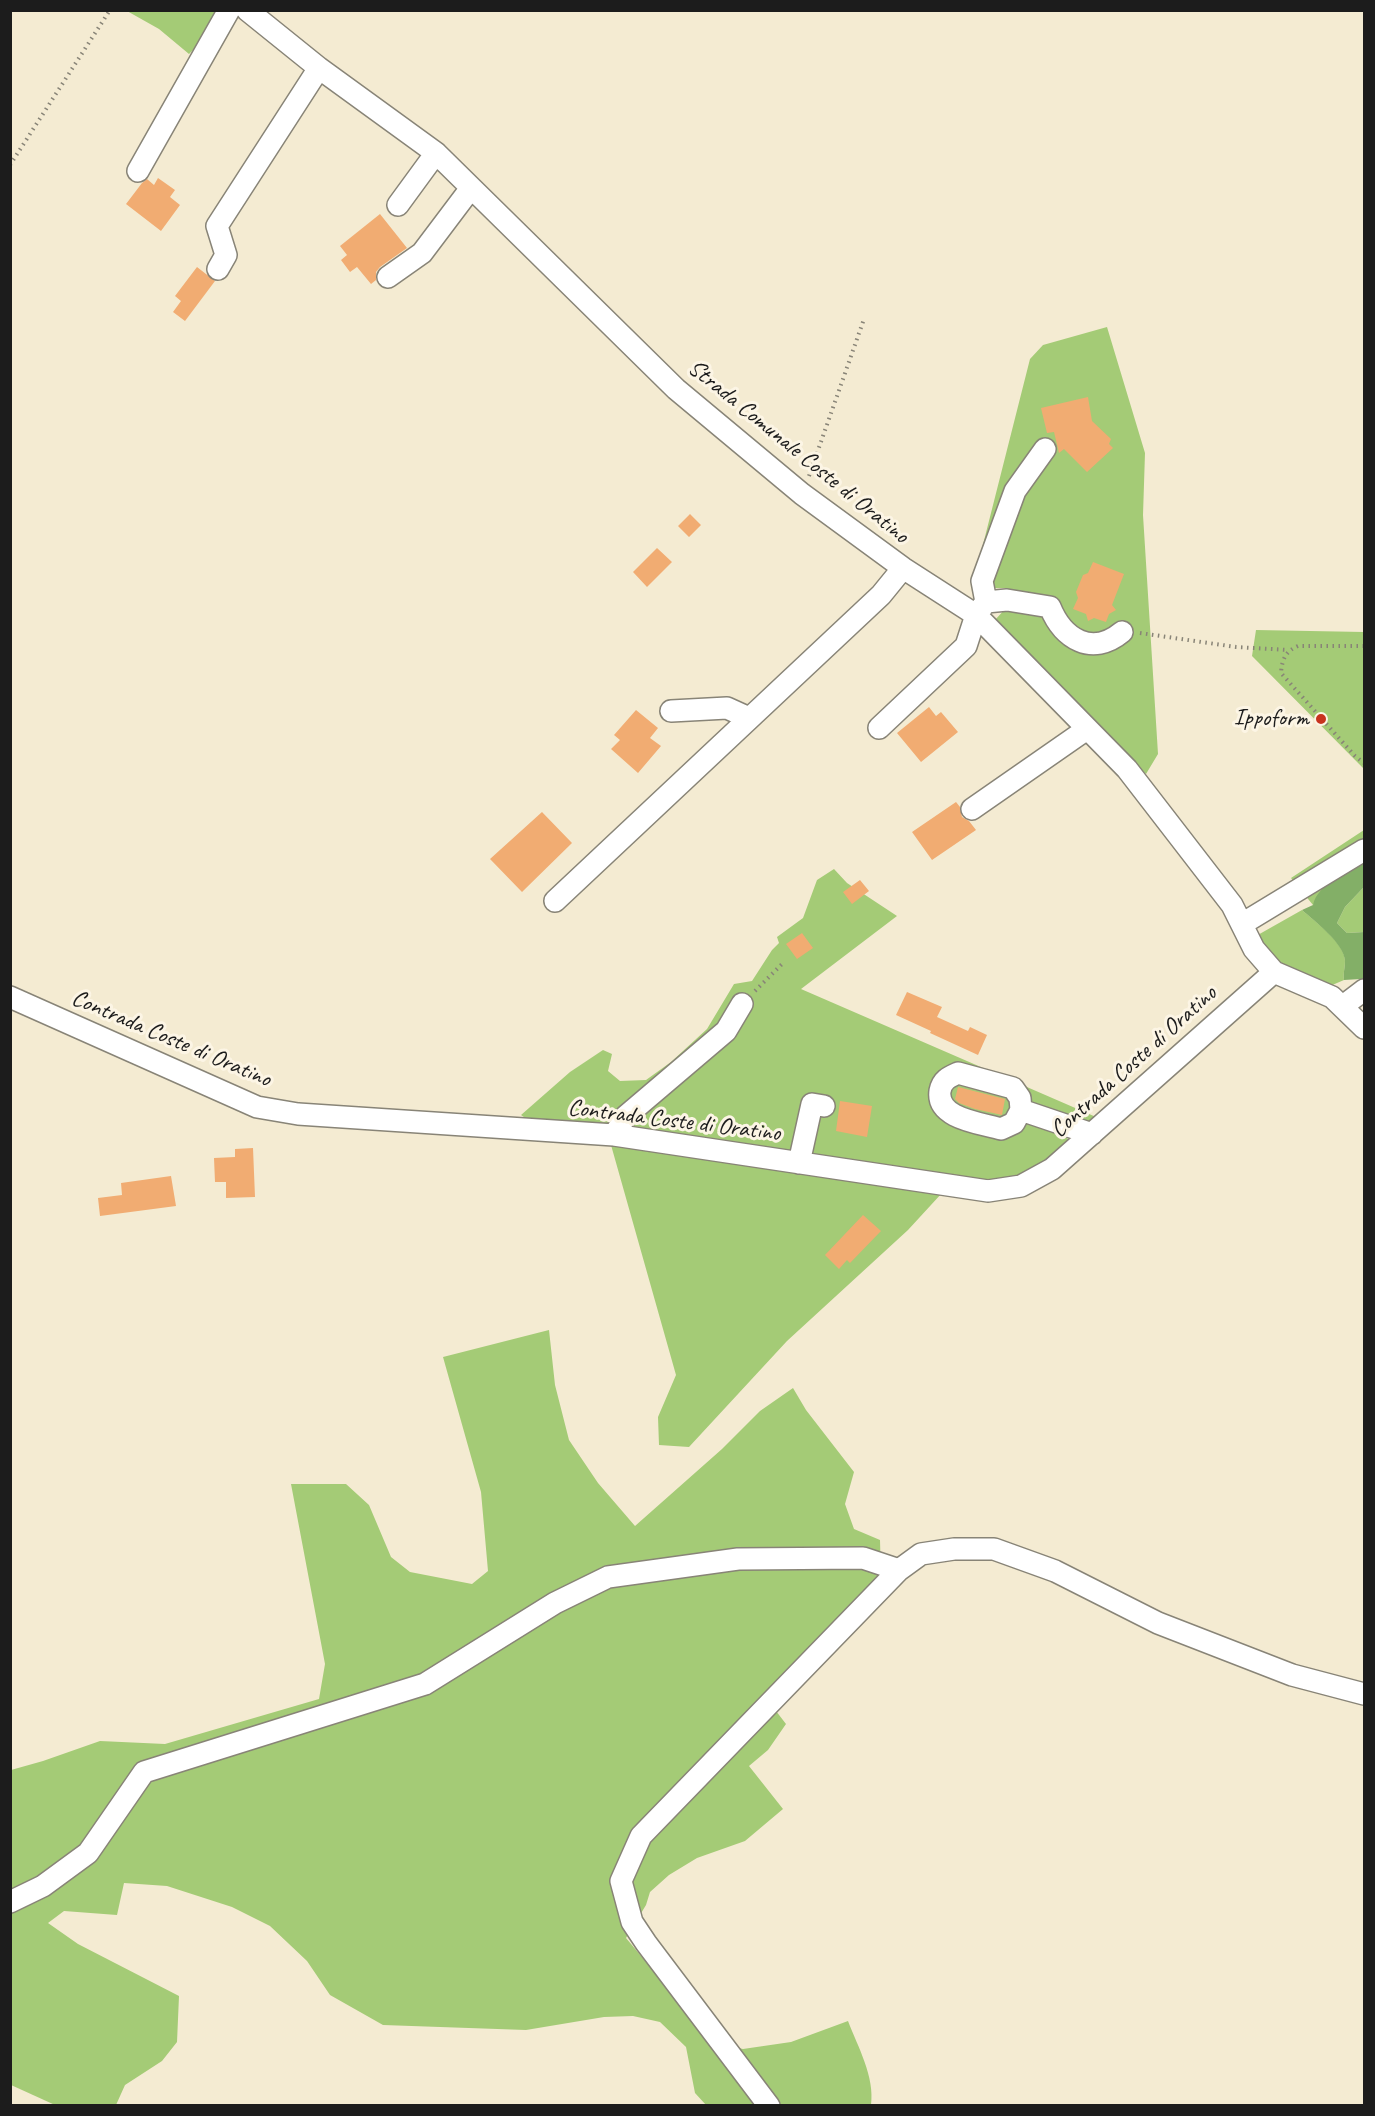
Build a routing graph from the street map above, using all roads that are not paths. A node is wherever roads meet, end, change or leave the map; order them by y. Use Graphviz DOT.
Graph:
graph roads {
  1 [pos="229,10"];
  2 [pos="247,10"];
  3 [pos="319,68"];
  4 [pos="436,153"];
  5 [pos="138,171"];
  6 [pos="471,188"];
  7 [pos="398,206"];
  8 [pos="218,269"];
  9 [pos="388,277"];
  10 [pos="1045,449"];
  11 [pos="903,568"];
  12 [pos="981,608"];
  13 [pos="1122,632"];
  14 [pos="670,711"];
  15 [pos="749,718"];
  16 [pos="879,728"];
  17 [pos="1087,729"];
  18 [pos="972,809"];
  19 [pos="1365,850"];
  20 [pos="555,901"];
  21 [pos="1242,924"];
  22 [pos="1274,972"];
  23 [pos="1365,990"];
  24 [pos="10,997"];
  25 [pos="742,1004"];
  26 [pos="1343,1006"];
  27 [pos="1365,1028"];
  28 [pos="824,1106"];
  29 [pos="1021,1110"];
  30 [pos="1092,1134"];
  31 [pos="614,1135"];
  32 [pos="799,1163"];
  33 [pos="899,1570"];
  34 [pos="1365,1694"];
  35 [pos="10,1902"];
  36 [pos="769,2106"];
  1 -- 5 [label="street"];
  2 -- 3 [label="street, Strada Comunale Coste di Oratino"];
  3 -- 4 [label="street, Strada Comunale Coste di Oratino"];
  3 -- 8 [label="street"];
  4 -- 6 [label="street, Strada Comunale Coste di Oratino"];
  4 -- 7 [label="street"];
  6 -- 9 [label="street"];
  6 -- 11 [label="street, Strada Comunale Coste di Oratino"];
  10 -- 12 [label="street"];
  11 -- 12 [label="street, Strada Comunale Coste di Oratino"];
  11 -- 15 [label="street"];
  12 -- 13 [label="street"];
  12 -- 16 [label="street"];
  12 -- 17 [label="street, Strada Comunale Coste di Oratino"];
  14 -- 15 [label="street"];
  15 -- 20 [label="street"];
  17 -- 18 [label="street"];
  17 -- 21 [label="street, Strada Comunale Coste di Oratino"];
  19 -- 21 [label="street"];
  21 -- 22 [label="street, Strada Comunale Coste di Oratino"];
  22 -- 26 [label="street"];
  22 -- 30 [label="street, Contrada Coste di Oratino"];
  23 -- 26 [label="street"];
  24 -- 31 [label="street, Contrada Coste di Oratino"];
  25 -- 31 [label="street"];
  26 -- 27 [label="street"];
  28 -- 32 [label="street"];
  29 -- 30 [label="street"];
  30 -- 32 [label="street, Contrada Coste di Oratino"];
  31 -- 32 [label="street, Contrada Coste di Oratino"];
  33 -- 34 [label="street"];
  33 -- 35 [label="street"];
  33 -- 36 [label="street"];
}
